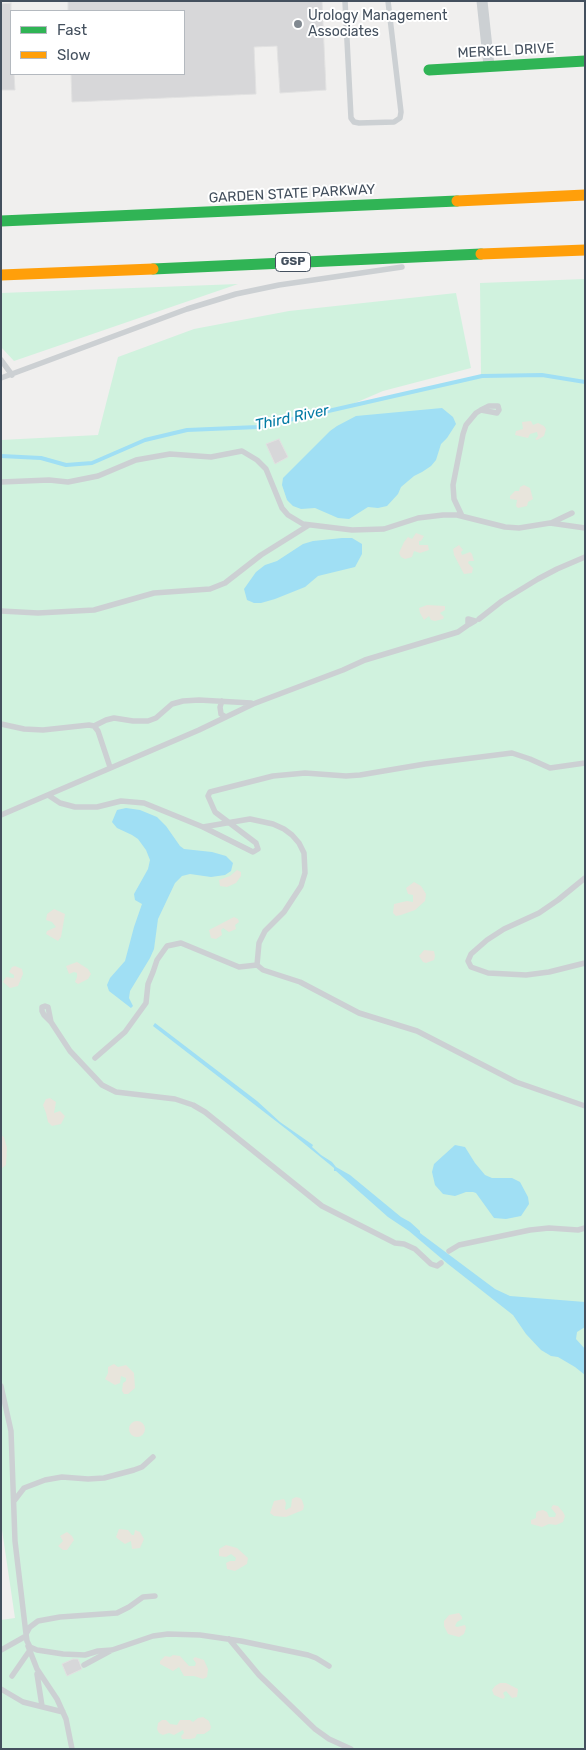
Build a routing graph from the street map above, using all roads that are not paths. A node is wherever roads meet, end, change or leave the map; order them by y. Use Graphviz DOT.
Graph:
graph roads {
  1 [pos="346,1"];
  2 [pos="388,1"];
  3 [pos="482,1"];
  4 [pos="585,61"];
  5 [pos="489,66"];
  6 [pos="430,70"];
  7 [pos="585,195"];
  8 [pos="1,214"];
  9 [pos="159,214"];
  10 [pos="1,221"];
  11 [pos="585,250"];
  12 [pos="495,254"];
  13 [pos="427,264"];
  14 [pos="408,266"];
  15 [pos="1,275"];
  16 [pos="1,360"];
  17 [pos="12,375"];
  18 [pos="1,378"];
  19 [pos="481,410"];
  20 [pos="1,482"];
  21 [pos="454,499"];
  22 [pos="572,513"];
  23 [pos="449,515"];
  24 [pos="462,516"];
  25 [pos="550,523"];
  26 [pos="309,525"];
  27 [pos="585,528"];
  28 [pos="585,557"];
  29 [pos="1,611"];
  30 [pos="479,619"];
  31 [pos="470,624"];
  32 [pos="222,701"];
  33 [pos="253,704"];
  34 [pos="226,717"];
  35 [pos="1,724"];
  36 [pos="94,726"];
  37 [pos="585,763"];
  38 [pos="110,767"];
  39 [pos="48,795"];
  40 [pos="1,815"];
  41 [pos="227,822"];
  42 [pos="203,827"];
  43 [pos="585,878"];
  44 [pos="585,963"];
  45 [pos="257,965"];
  46 [pos="51,1022"];
  47 [pos="96,1058"];
  48 [pos="585,1106"];
  49 [pos="585,1228"];
  50 [pos="449,1251"];
  51 [pos="441,1263"];
  52 [pos="1,1386"];
  53 [pos="153,1457"];
  54 [pos="14,1501"];
  55 [pos="155,1596"];
  56 [pos="26,1639"];
  57 [pos="229,1640"];
  58 [pos="1,1650"];
  59 [pos="30,1650"];
  60 [pos="112,1650"];
  61 [pos="84,1665"];
  62 [pos="329,1666"];
  63 [pos="37,1670"];
  64 [pos="12,1676"];
  65 [pos="1,1689"];
  66 [pos="42,1706"];
  67 [pos="63,1712"];
  68 [pos="72,1749"];
  69 [pos="351,1749"];
  1 -- 2 [label="lane"];
  3 -- 5 [label="street"];
  4 -- 5 [label="main road, MERKEL DRIVE"];
  5 -- 6 [label="main road, MERKEL DRIVE"];
  7 -- 9 [label="main road, GARDEN STATE PARKWAY"];
  8 -- 9 [label="lane"];
  9 -- 10 [label="main road, GARDEN STATE PARKWAY"];
  11 -- 12 [label="main road, GSP"];
  12 -- 13 [label="lane"];
  12 -- 15 [label="main road, GSP"];
  14 -- 17 [label="lane"];
  16 -- 17 [label="lane"];
  17 -- 18 [label="lane"];
  19 -- 21 [label="lane"];
  20 -- 26 [label="lane"];
  21 -- 23 [label="lane"];
  21 -- 24 [label="lane"];
  22 -- 25 [label="lane"];
  23 -- 24 [label="lane"];
  23 -- 26 [label="lane"];
  24 -- 25 [label="lane"];
  25 -- 27 [label="lane"];
  26 -- 29 [label="lane"];
  28 -- 30 [label="lane"];
  31 -- 33 [label="lane"];
  32 -- 33 [label="lane"];
  32 -- 34 [label="lane"];
  32 -- 36 [label="lane"];
  33 -- 34 [label="lane"];
  34 -- 38 [label="lane"];
  35 -- 36 [label="lane"];
  36 -- 38 [label="lane"];
  37 -- 41 [label="lane"];
  38 -- 39 [label="lane"];
  39 -- 40 [label="lane"];
  39 -- 42 [label="lane"];
  41 -- 42 [label="lane"];
  41 -- 42 [label="lane"];
  41 -- 45 [label="lane"];
  43 -- 44 [label="lane"];
  45 -- 47 [label="lane"];
  45 -- 48 [label="lane"];
  46 -- 51 [label="lane"];
  49 -- 50 [label="lane"];
  52 -- 54 [label="lane"];
  53 -- 54 [label="lane"];
  54 -- 56 [label="lane"];
  55 -- 56 [label="lane"];
  56 -- 58 [label="lane"];
  56 -- 59 [label="lane"];
  56 -- 60 [label="lane"];
  57 -- 60 [label="lane"];
  57 -- 62 [label="lane"];
  57 -- 69 [label="lane"];
  59 -- 63 [label="lane"];
  59 -- 64 [label="lane"];
  60 -- 61 [label="lane"];
  63 -- 66 [label="lane"];
  63 -- 67 [label="lane"];
  65 -- 66 [label="lane"];
  66 -- 67 [label="lane"];
  67 -- 68 [label="lane"];
}
